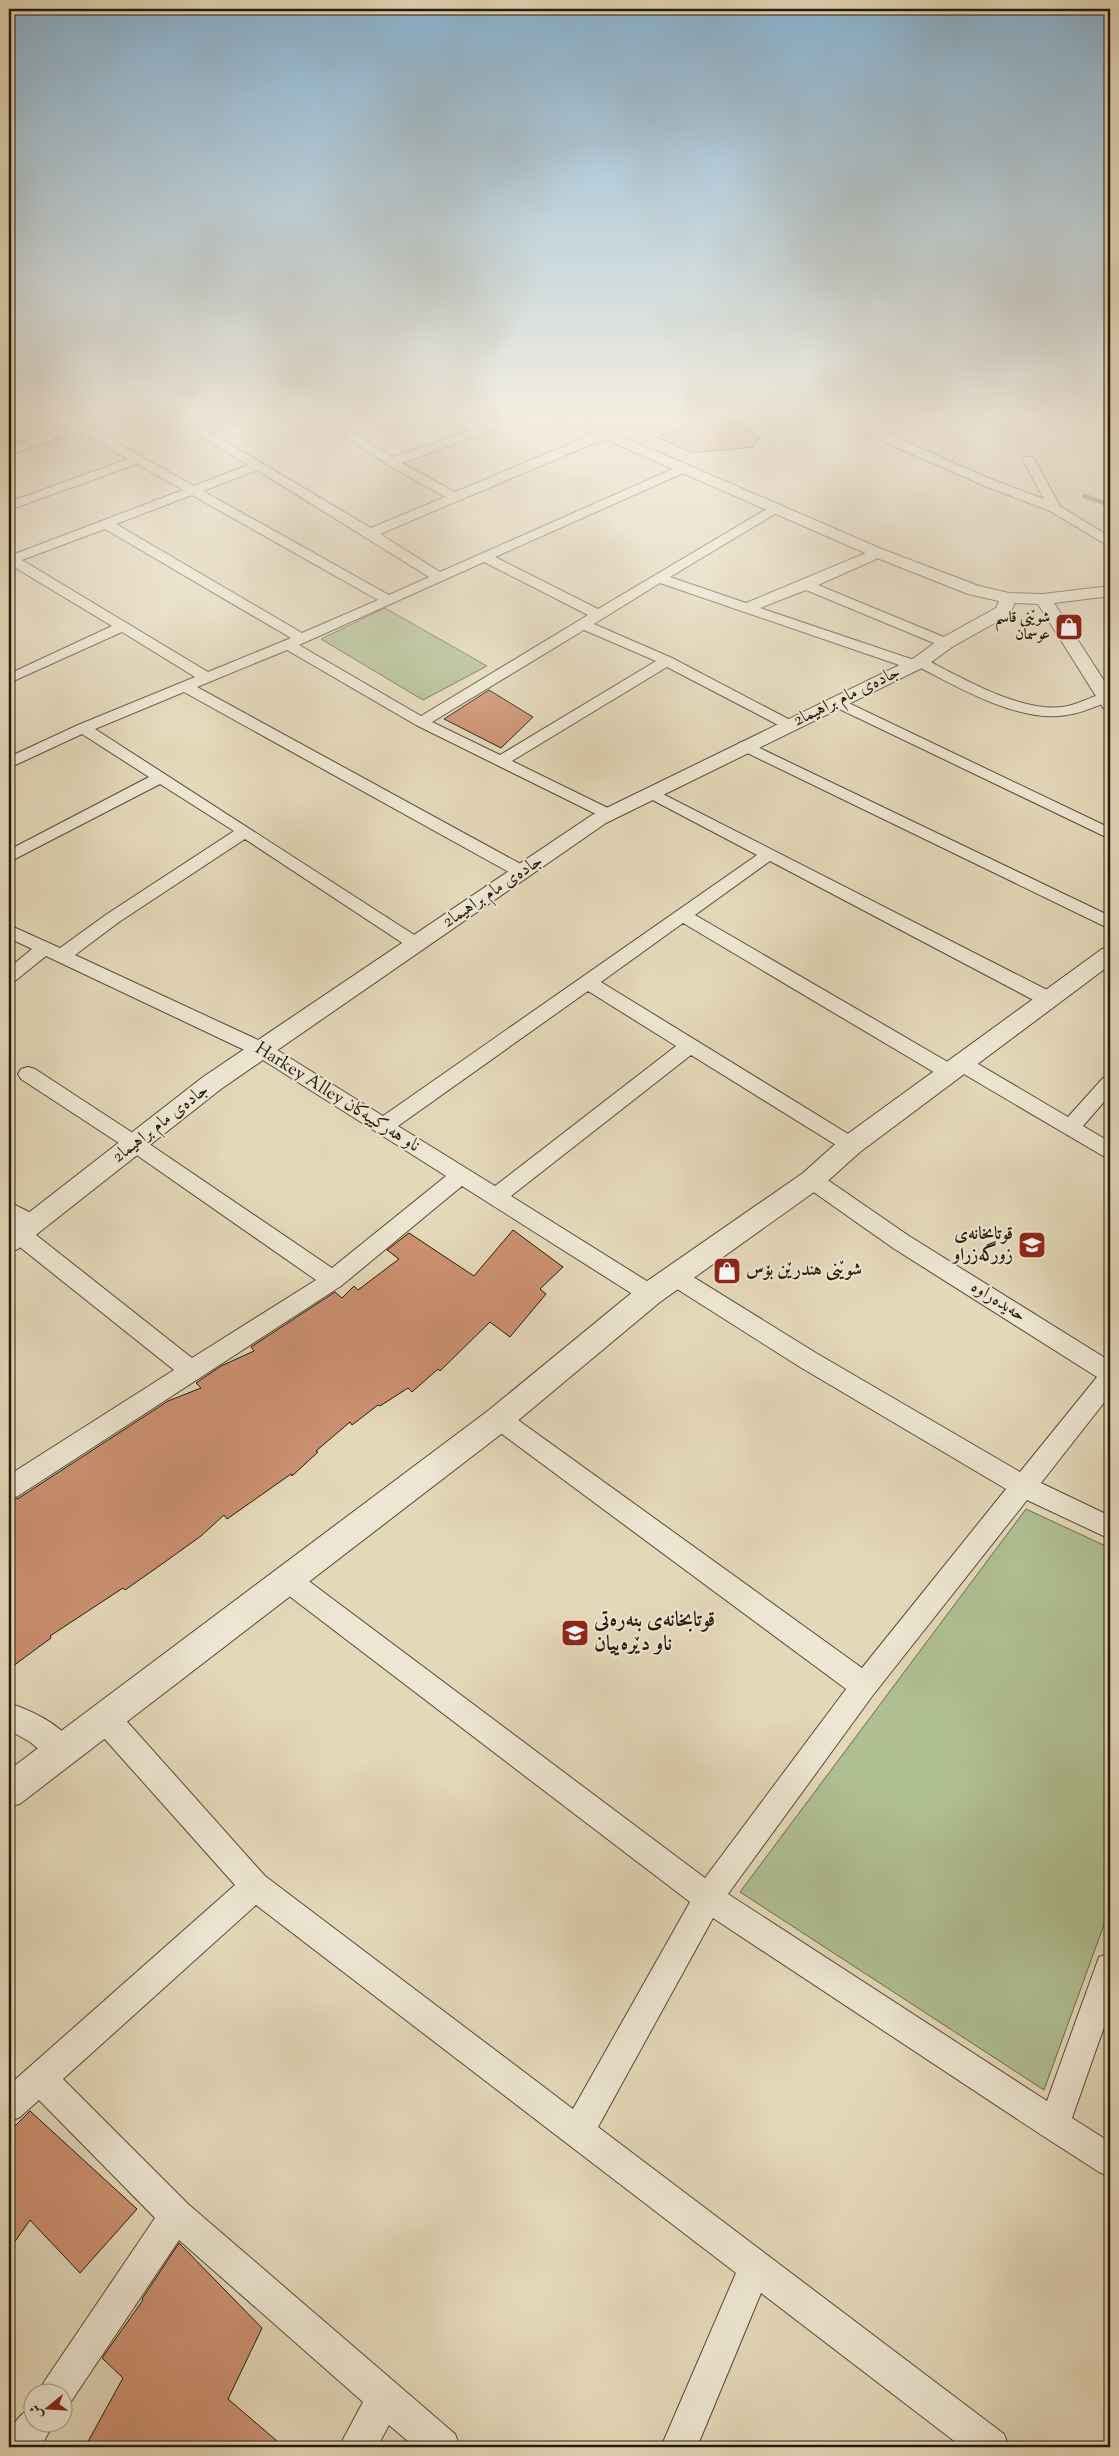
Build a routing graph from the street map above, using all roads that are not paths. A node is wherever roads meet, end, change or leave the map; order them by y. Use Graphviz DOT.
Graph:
graph roads {
  1 [pos="100,528"];
  2 [pos="112,528"];
  3 [pos="258,528"];
  4 [pos="361,528"];
  5 [pos="383,528"];
  6 [pos="550,528"];
  7 [pos="742,528"];
  8 [pos="831,528"];
  9 [pos="858,528"];
  10 [pos="1085,528"];
  11 [pos="864,530"];
  12 [pos="370,533"];
  13 [pos="1110,543"];
  14 [pos="880,545"];
  15 [pos="484,557"];
  16 [pos="10,559"];
  17 [pos="972,573"];
  18 [pos="438,577"];
  19 [pos="659,578"];
  20 [pos="1030,583"];
  21 [pos="1106,583"];
  22 [pos="806,585"];
  23 [pos="1046,592"];
  24 [pos="1009,598"];
  25 [pos="388,600"];
  26 [pos="747,608"];
  27 [pos="598,615"];
  28 [pos="583,624"];
  29 [pos="122,627"];
  30 [pos="302,639"];
  31 [pos="946,643"];
  32 [pos="288,645"];
  33 [pos="667,662"];
  34 [pos="917,663"];
  35 [pos="9,664"];
  36 [pos="16,676"];
  37 [pos="207,678"];
  38 [pos="185,687"];
  39 [pos="1108,701"];
  40 [pos="836,702"];
  41 [pos="420,722"];
  42 [pos="789,725"];
  43 [pos="83,728"];
  44 [pos="745,746"];
  45 [pos="499,762"];
  46 [pos="9,763"];
  47 [pos="160,778"];
  48 [pos="651,793"];
  49 [pos="608,815"];
  50 [pos="245,831"];
  51 [pos="1110,834"];
  52 [pos="768,854"];
  53 [pos="9,857"];
  54 [pos="522,872"];
  55 [pos="682,915"];
  56 [pos="1110,923"];
  57 [pos="9,931"];
  58 [pos="416,944"];
  59 [pos="53,951"];
  60 [pos="1110,954"];
  61 [pos="9,977"];
  62 [pos="587,982"];
  63 [pos="1048,999"];
  64 [pos="689,1046"];
  65 [pos="262,1050"];
  66 [pos="955,1068"];
  67 [pos="28,1074"];
  68 [pos="1110,1083"];
  69 [pos="384,1126"];
  70 [pos="1070,1127"];
  71 [pos="136,1144"];
  72 [pos="851,1145"];
  73 [pos="1110,1151"];
  74 [pos="460,1176"];
  75 [pos="812,1180"];
  76 [pos="495,1197"];
  77 [pos="9,1210"];
  78 [pos="21,1233"];
  79 [pos="674,1276"];
  80 [pos="333,1280"];
  81 [pos="650,1294"];
  82 [pos="192,1371"];
  83 [pos="1110,1373"];
  84 [pos="1110,1378"];
  85 [pos="499,1420"];
  86 [pos="1023,1486"];
  87 [pos="9,1488"];
  88 [pos="1110,1528"];
  89 [pos="289,1580"];
  90 [pos="864,1686"];
  91 [pos="9,1716"];
  92 [pos="104,1717"];
  93 [pos="62,1750"];
  94 [pos="9,1791"];
  95 [pos="254,1886"];
  96 [pos="708,1898"];
  97 [pos="1110,1968"];
  98 [pos="41,2079"];
  99 [pos="9,2106"];
  100 [pos="1054,2124"];
  101 [pos="578,2131"];
  102 [pos="1110,2161"];
  103 [pos="176,2216"];
  104 [pos="756,2266"];
  105 [pos="63,2384"];
  106 [pos="385,2398"];
  107 [pos="29,2434"];
  108 [pos="20,2447"];
  109 [pos="357,2447"];
  110 [pos="442,2447"];
  111 [pos="678,2447"];
  112 [pos="991,2447"];
  1 -- 16 [label="street"];
  2 -- 30 [label="street"];
  3 -- 25 [label="street"];
  4 -- 12 [label="street"];
  5 -- 12 [label="street"];
  6 -- 15 [label="street"];
  7 -- 19 [label="street"];
  8 -- 14 [label="street"];
  9 -- 11 [label="street"];
  10 -- 13 [label="street"];
  12 -- 18 [label="street"];
  14 -- 17 [label="street"];
  14 -- 22 [label="street"];
  14 -- 24 [label="street"];
  15 -- 18 [label="street"];
  15 -- 27 [label="street"];
  16 -- 29 [label="street"];
  18 -- 25 [label="street"];
  19 -- 26 [label="street"];
  19 -- 27 [label="street"];
  20 -- 23 [label="street"];
  21 -- 23 [label="street"];
  22 -- 26 [label="street"];
  22 -- 31 [label="street"];
  23 -- 24 [label="street"];
  23 -- 39 [label="street"];
  24 -- 31 [label="street, جادەی مام براهیما2"];
  25 -- 30 [label="street"];
  26 -- 34 [label="street"];
  27 -- 28 [label="street"];
  28 -- 33 [label="street"];
  28 -- 41 [label="street"];
  29 -- 36 [label="street"];
  29 -- 37 [label="street"];
  30 -- 32 [label="street"];
  31 -- 34 [label="street, جادەی مام براهیما2"];
  32 -- 37 [label="street"];
  32 -- 41 [label="street"];
  33 -- 42 [label="street"];
  33 -- 45 [label="street"];
  34 -- 39 [label="street"];
  34 -- 40 [label="street, جادەی مام براهیما2"];
  35 -- 36 [label="street"];
  37 -- 38 [label="street"];
  38 -- 43 [label="street"];
  38 -- 54 [label="street"];
  40 -- 42 [label="street, جادەی مام براهیما2"];
  40 -- 51 [label="street"];
  41 -- 45 [label="street"];
  42 -- 44 [label="street, جادەی مام براهیما2"];
  43 -- 46 [label="street"];
  43 -- 47 [label="street"];
  44 -- 48 [label="street, جادەی مام براهیما2"];
  44 -- 56 [label="street"];
  45 -- 49 [label="street"];
  47 -- 50 [label="street"];
  47 -- 53 [label="street"];
  48 -- 49 [label="street, جادەی مام براهیما2"];
  48 -- 52 [label="street"];
  49 -- 54 [label="street, جادەی مام براهیما2"];
  50 -- 58 [label="street"];
  50 -- 59 [label="street"];
  52 -- 55 [label="street"];
  52 -- 63 [label="street"];
  54 -- 58 [label="street, جادەی مام براهیما2"];
  55 -- 62 [label="street"];
  55 -- 66 [label="street"];
  57 -- 59 [label="street, Harkey Alley ناو هەركييەكان"];
  58 -- 65 [label="street, جادەی مام براهیما2"];
  59 -- 61 [label="street"];
  59 -- 65 [label="street, Harkey Alley ناو هەركييەكان"];
  60 -- 63 [label="street"];
  62 -- 64 [label="street"];
  62 -- 69 [label="street"];
  63 -- 66 [label="street"];
  64 -- 72 [label="street"];
  64 -- 76 [label="street"];
  65 -- 69 [label="street, Harkey Alley ناو هەركييەكان"];
  65 -- 71 [label="street, جادەی مام براهیما2"];
  66 -- 70 [label="street"];
  66 -- 72 [label="street"];
  67 -- 71 [label="street"];
  68 -- 70 [label="street"];
  69 -- 74 [label="street, Harkey Alley ناو هەركييەكان"];
  70 -- 73 [label="street"];
  71 -- 78 [label="street, جادەی مام براهیما2"];
  71 -- 80 [label="street"];
  72 -- 75 [label="street"];
  74 -- 76 [label="street, Harkey Alley ناو هەركييەكان"];
  74 -- 80 [label="street"];
  75 -- 79 [label="street"];
  75 -- 83 [label="street, حەیدەراوە"];
  76 -- 81 [label="street, Harkey Alley ناو هەركييەكان"];
  77 -- 78 [label="street"];
  78 -- 82 [label="street"];
  79 -- 81 [label="street"];
  79 -- 86 [label="street"];
  80 -- 82 [label="street"];
  81 -- 85 [label="street"];
  82 -- 87 [label="street"];
  84 -- 86 [label="street"];
  85 -- 89 [label="street"];
  85 -- 90 [label="street"];
  86 -- 88 [label="street"];
  86 -- 90 [label="street"];
  89 -- 92 [label="street"];
  89 -- 96 [label="street"];
  90 -- 96 [label="street"];
  91 -- 93 [label="street"];
  92 -- 93 [label="street"];
  92 -- 95 [label="street"];
  93 -- 94 [label="street"];
  95 -- 98 [label="street"];
  95 -- 101 [label="street"];
  96 -- 100 [label="street"];
  96 -- 101 [label="street"];
  97 -- 100 [label="street"];
  98 -- 99 [label="street"];
  98 -- 103 [label="street"];
  100 -- 102 [label="street"];
  101 -- 104 [label="street"];
  103 -- 105 [label="street"];
  103 -- 106 [label="street"];
  104 -- 111 [label="street"];
  104 -- 112 [label="street"];
  106 -- 109 [label="street"];
  106 -- 110 [label="street"];
  107 -- 108 [label="street"];
}
